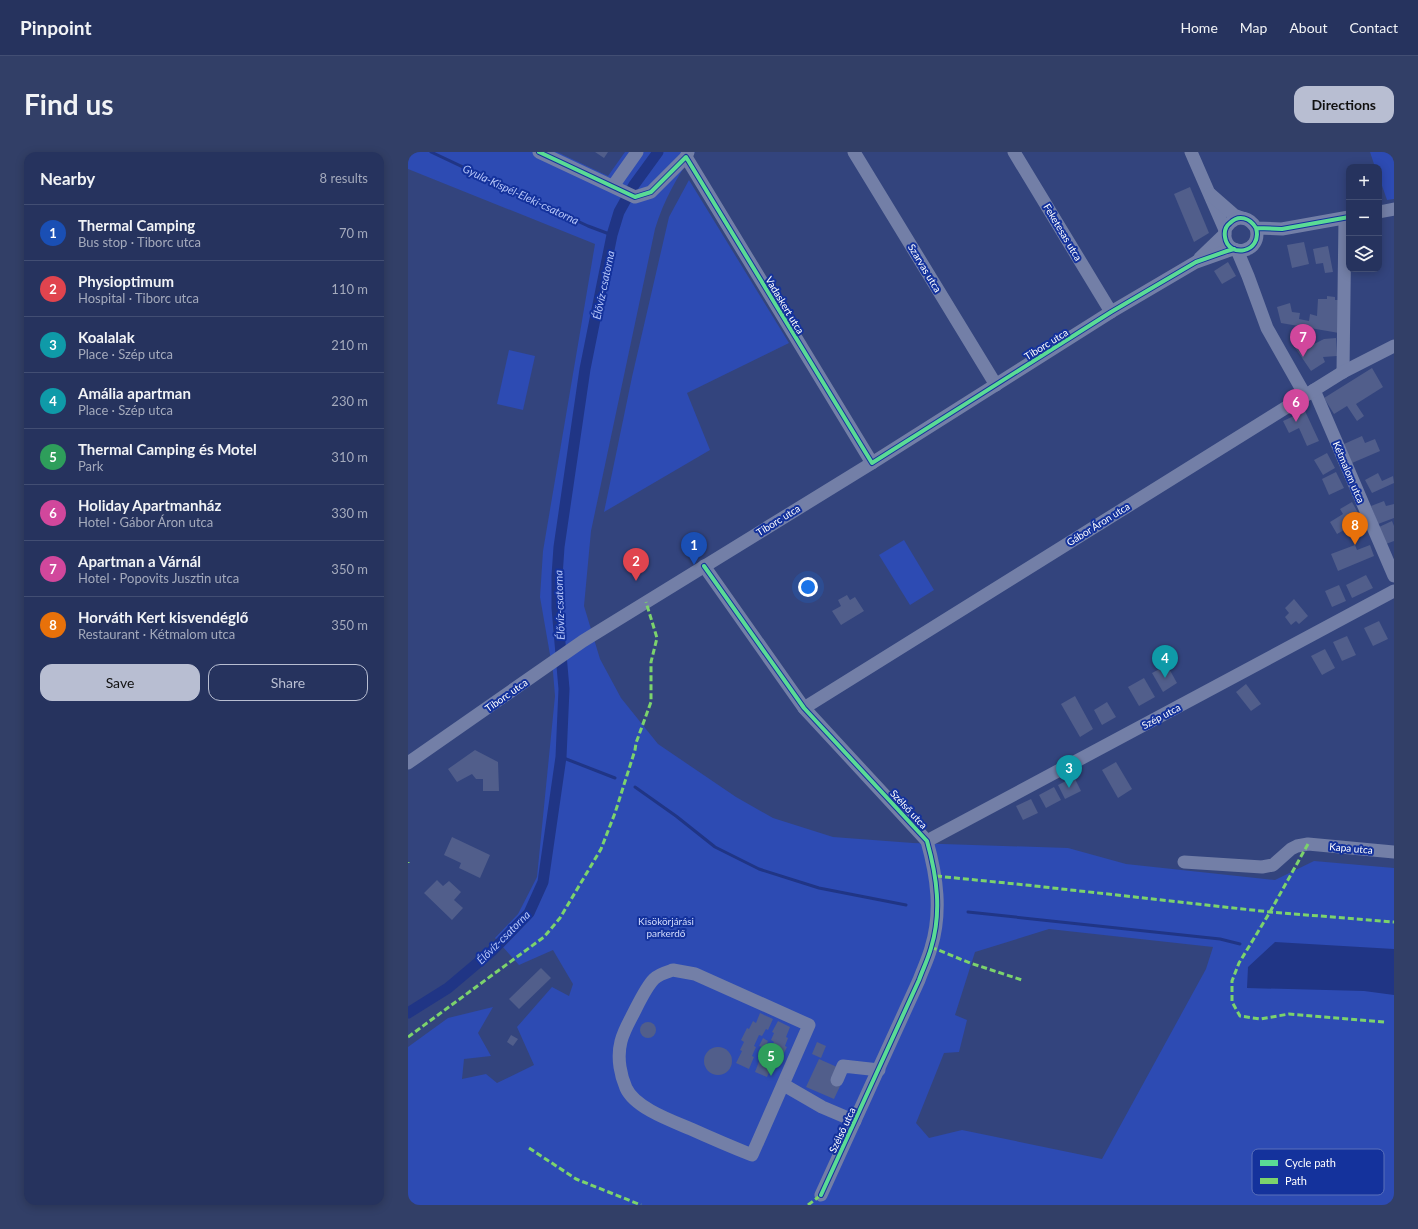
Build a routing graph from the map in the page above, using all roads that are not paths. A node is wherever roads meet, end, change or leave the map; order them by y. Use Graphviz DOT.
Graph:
graph roads {
  1 [pos="539,152"];
  2 [pos="637,152"];
  3 [pos="854,152"];
  4 [pos="1014,152"];
  5 [pos="1191,152"];
  6 [pos="687,154"];
  7 [pos="618,188"];
  8 [pos="1208,192"];
  9 [pos="1394,209"];
  10 [pos="1382,211"];
  11 [pos="1346,217"];
  12 [pos="1242,218"];
  13 [pos="1256,228"];
  14 [pos="1282,229"];
  15 [pos="1225,232"];
  16 [pos="1347,236"];
  17 [pos="1243,248"];
  18 [pos="1196,262"];
  19 [pos="1112,312"];
  20 [pos="1394,346"];
  21 [pos="1343,372"];
  22 [pos="996,385"];
  23 [pos="1310,393"];
  24 [pos="872,463"];
  25 [pos="704,566"];
  26 [pos="1394,576"];
  27 [pos="1394,591"];
  28 [pos="804,708"];
  29 [pos="408,763"];
  30 [pos="927,841"];
  31 [pos="1394,852"];
  32 [pos="1184,862"];
  33 [pos="879,1070"];
  34 [pos="837,1080"];
  35 [pos="782,1090"];
  36 [pos="855,1121"];
  37 [pos="821,1194"];
  1 -- 7 [label="street"];
  2 -- 7 [label="street"];
  3 -- 22 [label="street, Szarvas utca"];
  4 -- 19 [label="street, Feketesas utca"];
  5 -- 8 [label="street"];
  6 -- 7 [label="street"];
  6 -- 24 [label="street, Vadaskert utca"];
  8 -- 12 [label="street"];
  8 -- 15 [label="street"];
  9 -- 10 [label="street"];
  11 -- 14 [label="street, Tiborc utca"];
  12 -- 13 [label="street"];
  12 -- 15 [label="street, Tiborc utca"];
  13 -- 14 [label="street, Tiborc utca"];
  13 -- 17 [label="street"];
  14 -- 17 [label="street, Tiborc utca"];
  15 -- 17 [label="street"];
  15 -- 18 [label="street, Tiborc utca"];
  16 -- 21 [label="street"];
  17 -- 18 [label="street, Tiborc utca"];
  17 -- 23 [label="street, Kétmalom utca"];
  18 -- 19 [label="street, Tiborc utca"];
  19 -- 22 [label="street, Tiborc utca"];
  20 -- 21 [label="street, Gábor Áron utca"];
  21 -- 23 [label="street, Gábor Áron utca"];
  22 -- 24 [label="street, Tiborc utca"];
  23 -- 26 [label="street, Kétmalom utca"];
  23 -- 28 [label="street, Gábor Áron utca"];
  24 -- 25 [label="street, Tiborc utca"];
  25 -- 28 [label="street, Szélső utca"];
  25 -- 29 [label="street, Tiborc utca"];
  27 -- 30 [label="street, Szép utca"];
  28 -- 30 [label="street, Szélső utca"];
  30 -- 33 [label="street, Szélső utca"];
  31 -- 32 [label="street, Kapa utca"];
  33 -- 34 [label="street"];
  33 -- 36 [label="street, Szélső utca"];
  35 -- 35 [label="street"];
  35 -- 36 [label="street"];
  36 -- 37 [label="street, Szélső utca"];
}
